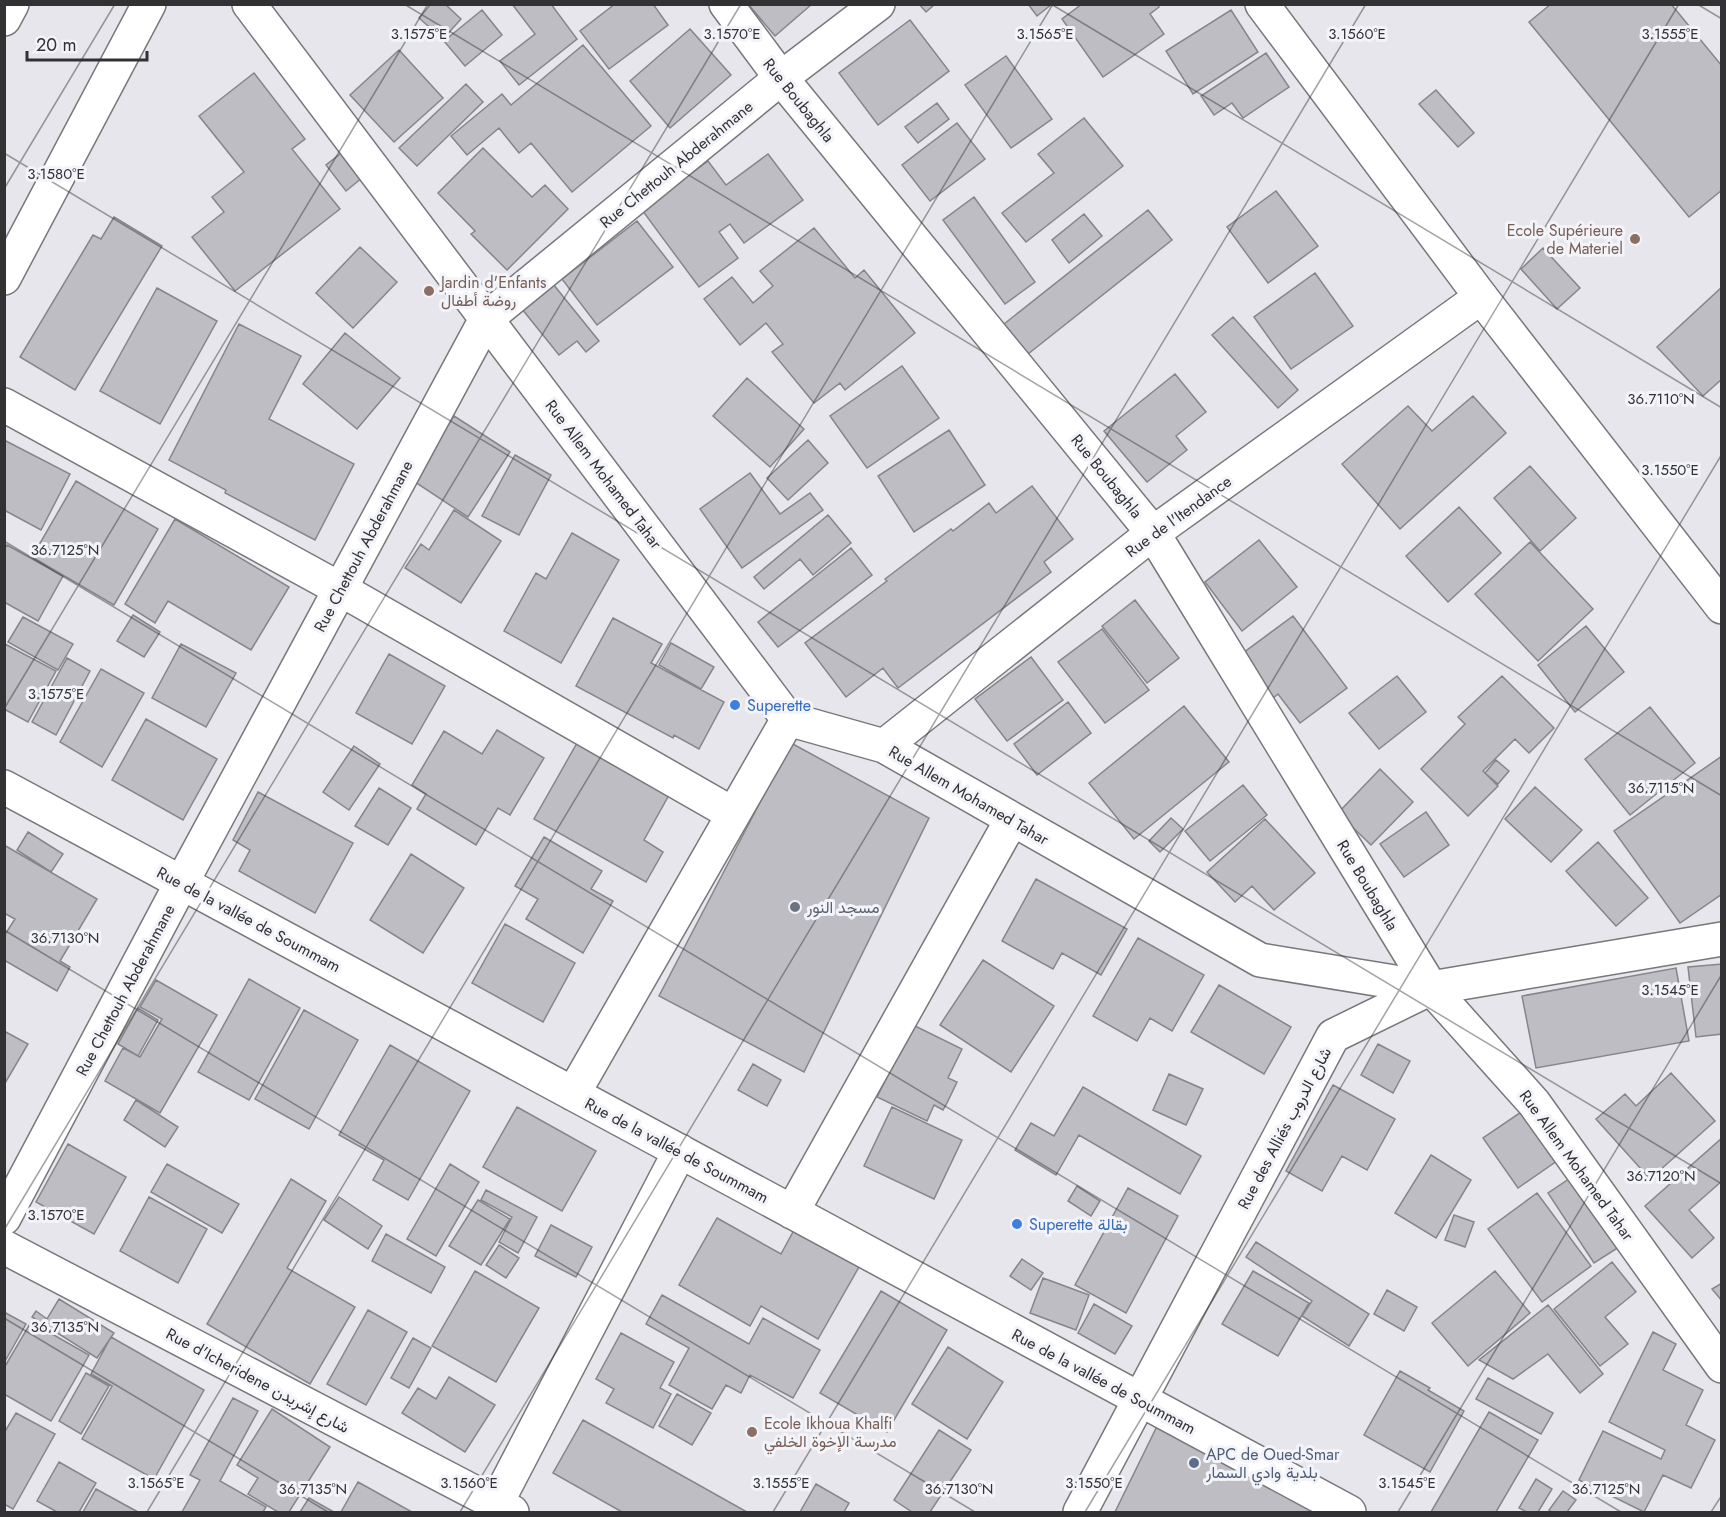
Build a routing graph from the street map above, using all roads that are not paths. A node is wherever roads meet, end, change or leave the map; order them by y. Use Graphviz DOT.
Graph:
graph roads {
  1 [pos="12,4"];
  2 [pos="149,4"];
  3 [pos="249,4"];
  4 [pos="726,4"];
  5 [pos="878,4"];
  6 [pos="1262,4"];
  7 [pos="4,19"];
  8 [pos="781,78"];
  9 [pos="4,278"];
  10 [pos="1481,297"];
  11 [pos="486,319"];
  12 [pos="4,405"];
  13 [pos="1153,533"];
  14 [pos="340,589"];
  15 [pos="1722,607"];
  16 [pos="788,719"];
  17 [pos="884,746"];
  18 [pos="4,787"];
  19 [pos="733,814"];
  20 [pos="1012,819"];
  21 [pos="182,882"];
  22 [pos="1722,939"];
  23 [pos="1431,988"];
  24 [pos="573,1094"];
  25 [pos="680,1151"];
  26 [pos="792,1212"];
  27 [pos="4,1218"];
  28 [pos="4,1247"];
  29 [pos="1722,1366"];
  30 [pos="1140,1400"];
  31 [pos="504,1508"];
  32 [pos="1080,1512"];
  33 [pos="1349,1512"];
  1 -- 7 [label="street"];
  2 -- 9 [label="street"];
  3 -- 11 [label="street, Rue Allem Mohamed Tahar"];
  4 -- 8 [label="street, Rue Boubaghla"];
  5 -- 8 [label="street, Rue Chettouh Abderahmane"];
  6 -- 10 [label="street"];
  8 -- 11 [label="street, Rue Chettouh Abderahmane"];
  8 -- 13 [label="street, Rue Boubaghla"];
  10 -- 13 [label="street, Rue de l'Itendance"];
  10 -- 15 [label="street"];
  11 -- 14 [label="street, Rue Chettouh Abderahmane"];
  11 -- 16 [label="street, Rue Allem Mohamed Tahar"];
  12 -- 14 [label="street"];
  13 -- 17 [label="street, Rue de l'Itendance"];
  13 -- 23 [label="street, Rue Boubaghla"];
  14 -- 19 [label="street"];
  14 -- 21 [label="street, Rue Chettouh Abderahmane"];
  16 -- 17 [label="street, Rue Allem Mohamed Tahar"];
  16 -- 19 [label="street"];
  17 -- 20 [label="street, Rue Allem Mohamed Tahar"];
  18 -- 21 [label="street, Rue de la vallée de Soummam"];
  19 -- 24 [label="street"];
  20 -- 23 [label="street, Rue Allem Mohamed Tahar"];
  20 -- 26 [label="street"];
  21 -- 24 [label="street, Rue de la vallée de Soummam"];
  21 -- 27 [label="street, Rue Chettouh Abderahmane"];
  22 -- 23 [label="street, Rue des Alliés شارع الدروب"];
  23 -- 29 [label="street, Rue Allem Mohamed Tahar"];
  23 -- 30 [label="street, Rue des Alliés شارع الدروب"];
  24 -- 25 [label="street, Rue de la vallée de Soummam"];
  25 -- 26 [label="street, Rue de la vallée de Soummam"];
  25 -- 31 [label="street"];
  26 -- 30 [label="street, Rue de la vallée de Soummam"];
  28 -- 31 [label="street, Rue d'Icheridene شارع إشريدن"];
  30 -- 32 [label="street, Rue des Alliés شارع الدروب"];
  30 -- 33 [label="street, Rue de la vallée de Soummam"];
}
